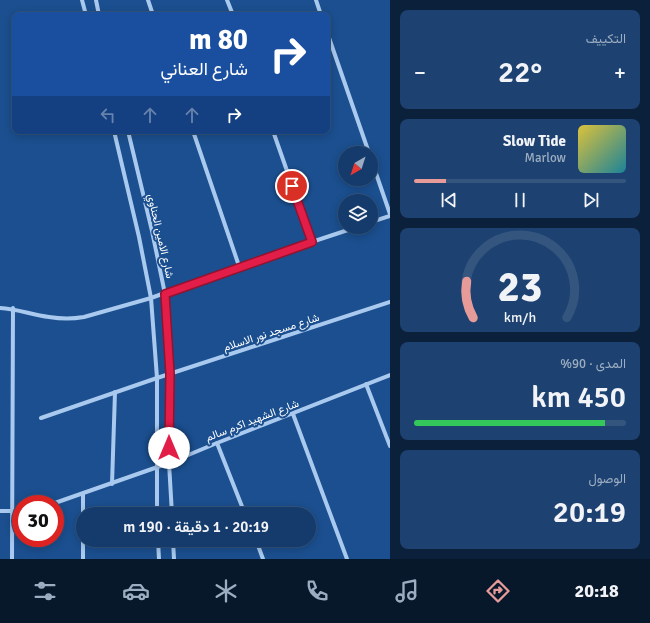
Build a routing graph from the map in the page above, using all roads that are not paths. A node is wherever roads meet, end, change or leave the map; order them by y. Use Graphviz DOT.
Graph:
graph roads {
  1 [pos="82,0"];
  2 [pos="96,0"];
  3 [pos="148,0"];
  4 [pos="227,0"];
  5 [pos="316,0"];
  6 [pos="85,12"];
  7 [pos="98,12"];
  8 [pos="152,12"];
  9 [pos="231,12"];
  10 [pos="320,12"];
  11 [pos="330,41"];
  12 [pos="115,134"];
  13 [pos="129,134"];
  14 [pos="194,134"];
  15 [pos="274,134"];
  16 [pos="367,146"];
  17 [pos="378,180"];
  18 [pos="390,215"];
  19 [pos="378,219"];
  20 [pos="338,233"];
  21 [pos="312,242"];
  22 [pos="239,266"];
  23 [pos="165,294"];
  24 [pos="151,298"];
  25 [pos="390,302"];
  26 [pos="0,308"];
  27 [pos="13,308"];
  28 [pos="170,374"];
  29 [pos="390,374"];
  30 [pos="157,378"];
  31 [pos="366,384"];
  32 [pos="115,392"];
  33 [pos="293,414"];
  34 [pos="41,418"];
  35 [pos="217,443"];
  36 [pos="390,446"];
  37 [pos="169,463"];
  38 [pos="158,468"];
  39 [pos="112,484"];
  40 [pos="83,494"];
  41 [pos="12,495"];
  42 [pos="64,500"];
  43 [pos="83,507"];
  44 [pos="158,507"];
  45 [pos="172,507"];
  46 [pos="242,507"];
  47 [pos="0,511"];
  48 [pos="12,511"];
  49 [pos="12,547"];
  50 [pos="83,547"];
  51 [pos="158,547"];
  52 [pos="173,547"];
  53 [pos="259,547"];
  54 [pos="12,559"];
  55 [pos="83,559"];
  56 [pos="159,559"];
  57 [pos="174,559"];
  58 [pos="263,559"];
  59 [pos="347,559"];
  1 -- 6 [label="street"];
  2 -- 7 [label="street"];
  3 -- 8 [label="street"];
  4 -- 9 [label="street"];
  5 -- 10 [label="street"];
  11 -- 16 [label="street"];
  12 -- 24 [label="street, شارع الامين الحناوي"];
  13 -- 23 [label="street, شارع الامين الحناوي"];
  14 -- 22 [label="street"];
  15 -- 21 [label="street"];
  17 -- 18 [label="street"];
  18 -- 19 [label="street"];
  20 -- 21 [label="street"];
  21 -- 22 [label="street"];
  22 -- 23 [label="street"];
  23 -- 24 [label="street"];
  23 -- 28 [label="street, شارع الامين الحناوي"];
  24 -- 27 [label="street"];
  24 -- 30 [label="street, شارع الامين الحناوي"];
  25 -- 28 [label="street, شارع مسجد نور الاسلام"];
  26 -- 27 [label="street"];
  27 -- 41 [label="street"];
  28 -- 30 [label="street, شارع مسجد نور الاسلام"];
  28 -- 37 [label="street, شارع الامين الحناوي"];
  29 -- 31 [label="street, شارع الشهيد اكرم سالم"];
  30 -- 32 [label="street, شارع مسجد نور الاسلام"];
  30 -- 38 [label="street, شارع الامين الحناوي"];
  31 -- 33 [label="street, شارع الشهيد اكرم سالم"];
  31 -- 36 [label="street"];
  32 -- 34 [label="street, شارع مسجد نور الاسلام"];
  32 -- 39 [label="street"];
  33 -- 35 [label="street, شارع الشهيد اكرم سالم"];
  33 -- 59 [label="street"];
  35 -- 37 [label="street, شارع الشهيد اكرم سالم"];
  35 -- 46 [label="street"];
  37 -- 38 [label="street, شارع الشهيد اكرم سالم"];
  37 -- 45 [label="street, شارع الامين الحناوي"];
  38 -- 39 [label="street, شارع الشهيد اكرم سالم"];
  38 -- 44 [label="street, شارع الامين الحناوي"];
  39 -- 40 [label="street, شارع الشهيد اكرم سالم"];
  40 -- 42 [label="street, شارع الشهيد اكرم سالم"];
  40 -- 43 [label="street"];
  47 -- 48 [label="street"];
  49 -- 54 [label="street"];
  50 -- 55 [label="street"];
  51 -- 56 [label="street"];
  52 -- 57 [label="street"];
  53 -- 58 [label="street"];
}
